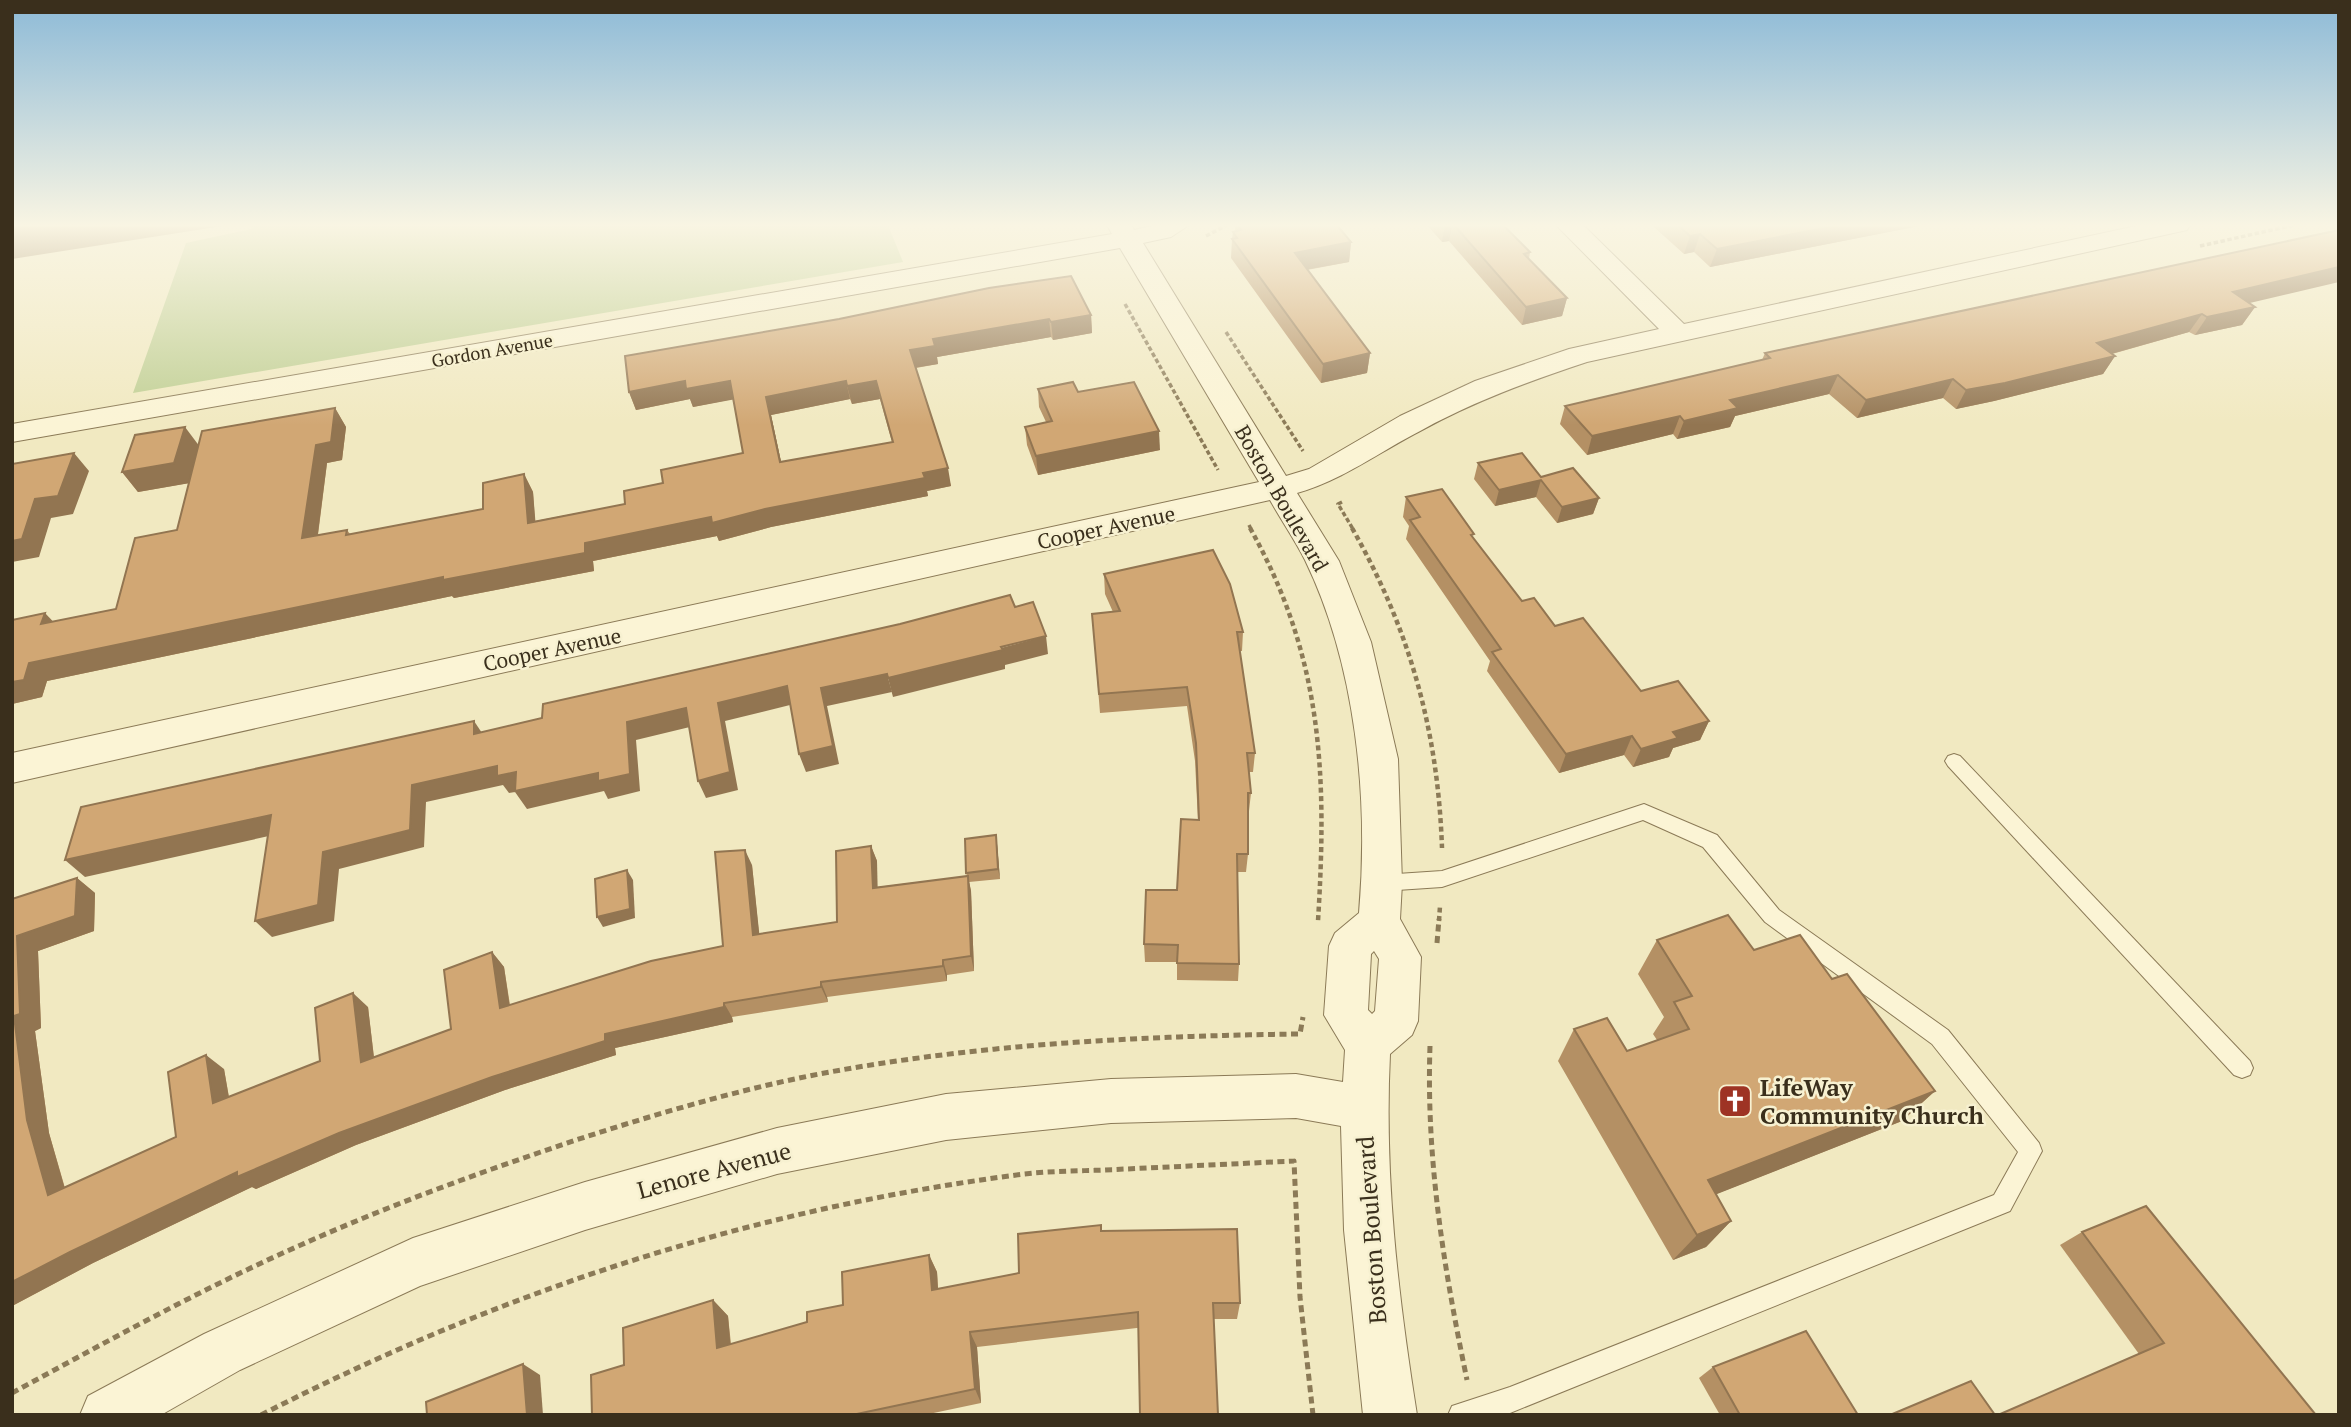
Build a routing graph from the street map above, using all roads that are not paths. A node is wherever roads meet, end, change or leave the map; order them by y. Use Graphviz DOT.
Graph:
graph roads {
  1 [pos="794,292"];
  2 [pos="1160,292"];
  3 [pos="1636,292"];
  4 [pos="1866,292"];
  5 [pos="1677,332"];
  6 [pos="12,433"];
  7 [pos="1279,488"];
  8 [pos="1954,761"];
  9 [pos="12,768"];
  10 [pos="1381,902"];
  11 [pos="2242,1068"];
  12 [pos="1363,1107"];
  13 [pos="1467,1413"];
  14 [pos="107,1415"];
  15 [pos="1390,1415"];
  1 -- 6 [label="street, Gordon Avenue"];
  2 -- 7 [label="street, Boston Boulevard"];
  3 -- 5 [label="street"];
  4 -- 5 [label="street, Cooper Avenue"];
  5 -- 7 [label="street, Cooper Avenue"];
  7 -- 9 [label="street, Cooper Avenue"];
  7 -- 10 [label="street, Boston Boulevard"];
  8 -- 11 [label="lane"];
  10 -- 12 [label="street, Boston Boulevard"];
  10 -- 13 [label="lane"];
  12 -- 14 [label="street, Lenore Avenue"];
  12 -- 15 [label="street, Boston Boulevard"];
}
